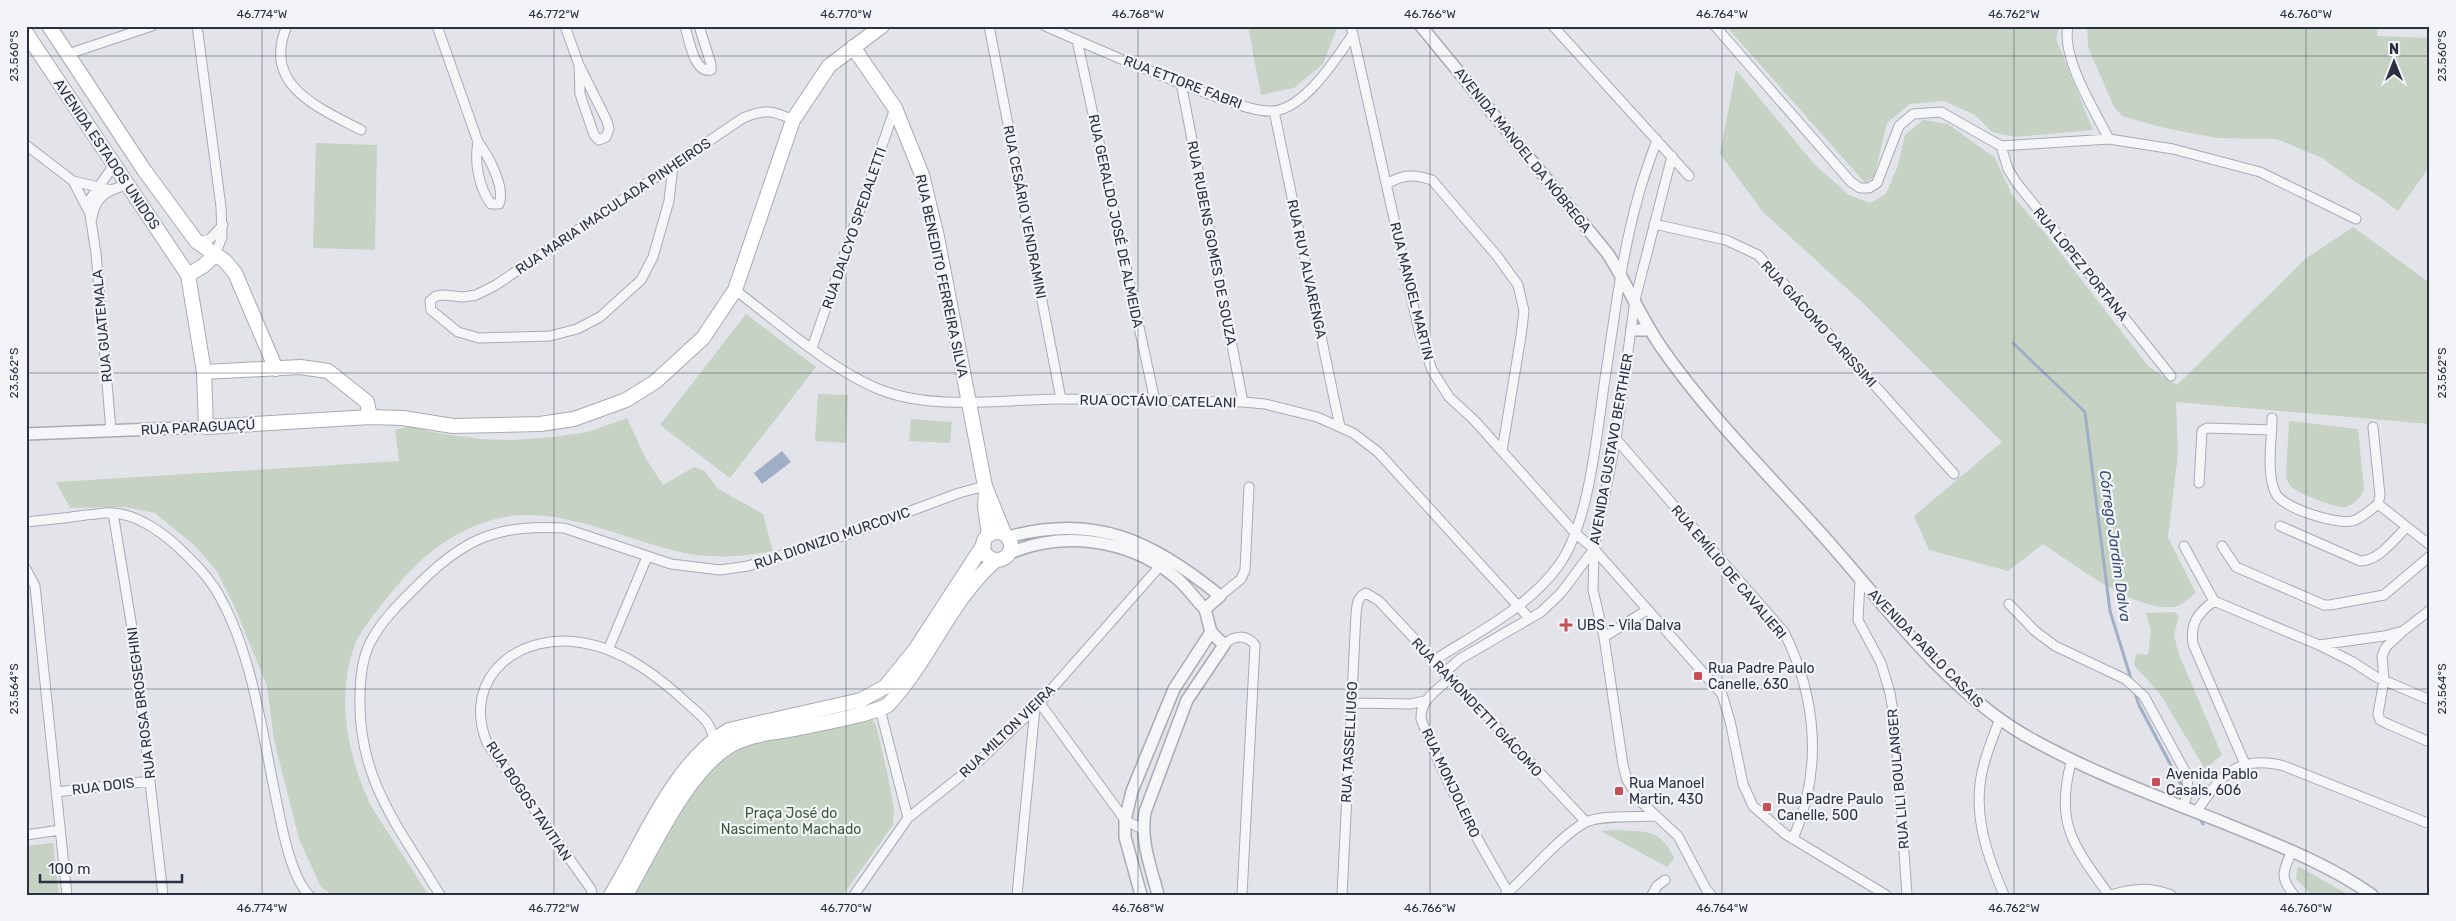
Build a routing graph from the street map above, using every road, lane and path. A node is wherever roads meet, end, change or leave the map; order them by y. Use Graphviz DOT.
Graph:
graph roads {
  1 [pos="49,26"];
  2 [pos="152,26"];
  3 [pos="198,26"];
  4 [pos="287,26"];
  5 [pos="437,26"];
  6 [pos="566,26"];
  7 [pos="685,26"];
  8 [pos="699,26"];
  9 [pos="882,26"];
  10 [pos="989,26"];
  11 [pos="1046,26"];
  12 [pos="1421,26"];
  13 [pos="1553,26"];
  14 [pos="1715,26"];
  15 [pos="2068,26"];
  16 [pos="1352,30"];
  17 [pos="26,34"];
  18 [pos="1077,40"];
  19 [pos="853,47"];
  20 [pos="68,54"];
  21 [pos="579,65"];
  22 [pos="1181,83"];
  23 [pos="895,108"];
  24 [pos="1274,111"];
  25 [pos="793,120"];
  26 [pos="361,130"];
  27 [pos="2109,139"];
  28 [pos="1657,140"];
  29 [pos="478,142"];
  30 [pos="26,146"];
  31 [pos="2001,146"];
  32 [pos="1672,156"];
  33 [pos="114,165"];
  34 [pos="673,166"];
  35 [pos="1690,176"];
  36 [pos="73,181"];
  37 [pos="1387,184"];
  38 [pos="128,185"];
  39 [pos="97,187"];
  40 [pos="111,190"];
  41 [pos="88,210"];
  42 [pos="2356,219"];
  43 [pos="92,220"];
  44 [pos="1654,224"];
  45 [pos="223,225"];
  46 [pos="197,242"];
  47 [pos="215,255"];
  48 [pos="188,275"];
  49 [pos="1622,276"];
  50 [pos="735,290"];
  51 [pos="1635,300"];
  52 [pos="1632,330"];
  53 [pos="1650,330"];
  54 [pos="812,348"];
  55 [pos="276,369"];
  56 [pos="204,372"];
  57 [pos="2171,376"];
  58 [pos="1061,399"];
  59 [pos="968,401"];
  60 [pos="1155,401"];
  61 [pos="1244,402"];
  62 [pos="370,418"];
  63 [pos="2272,418"];
  64 [pos="206,427"];
  65 [pos="1340,427"];
  66 [pos="2374,427"];
  67 [pos="2272,430"];
  68 [pos="111,431"];
  69 [pos="26,434"];
  70 [pos="1616,439"];
  71 [pos="1502,450"];
  72 [pos="1954,474"];
  73 [pos="2199,483"];
  74 [pos="1249,487"];
  75 [pos="986,489"];
  76 [pos="2378,504"];
  77 [pos="113,512"];
  78 [pos="26,522"];
  79 [pos="2280,526"];
  80 [pos="2406,527"];
  81 [pos="1576,534"];
  82 [pos="1006,535"];
  83 [pos="986,539"];
  84 [pos="2430,545"];
  85 [pos="2184,546"];
  86 [pos="2222,546"];
  87 [pos="1594,549"];
  88 [pos="647,556"];
  89 [pos="2430,556"];
  90 [pos="1002,557"];
  91 [pos="1160,566"];
  92 [pos="26,569"];
  93 [pos="1200,580"];
  94 [pos="1860,581"];
  95 [pos="1189,590"];
  96 [pos="1366,594"];
  97 [pos="1220,596"];
  98 [pos="2214,601"];
  99 [pos="2009,604"];
  100 [pos="1519,605"];
  101 [pos="1205,609"];
  102 [pos="1647,610"];
  103 [pos="2430,610"];
  104 [pos="1529,618"];
  105 [pos="2403,631"];
  106 [pos="1212,632"];
  107 [pos="1604,637"];
  108 [pos="1224,645"];
  109 [pos="2319,645"];
  110 [pos="608,650"];
  111 [pos="1433,661"];
  112 [pos="1447,676"];
  113 [pos="2384,680"];
  114 [pos="2430,700"];
  115 [pos="1424,701"];
  116 [pos="1351,703"];
  117 [pos="1037,705"];
  118 [pos="880,709"];
  119 [pos="1999,720"];
  120 [pos="713,740"];
  121 [pos="2427,741"];
  122 [pos="2072,759"];
  123 [pos="2245,764"];
  124 [pos="150,780"];
  125 [pos="56,792"];
  126 [pos="2183,807"];
  127 [pos="2196,812"];
  128 [pos="1655,816"];
  129 [pos="908,818"];
  130 [pos="1126,820"];
  131 [pos="1586,822"];
  132 [pos="2430,824"];
  133 [pos="1142,828"];
  134 [pos="60,830"];
  135 [pos="26,835"];
  136 [pos="1793,838"];
  137 [pos="2292,851"];
  138 [pos="1665,880"];
  139 [pos="1507,893"];
  140 [pos="67,895"];
  141 [pos="163,895"];
  142 [pos="309,895"];
  143 [pos="440,895"];
  144 [pos="592,895"];
  145 [pos="611,895"];
  146 [pos="626,895"];
  147 [pos="854,895"];
  148 [pos="1017,895"];
  149 [pos="1141,895"];
  150 [pos="1158,895"];
  151 [pos="1242,895"];
  152 [pos="1342,895"];
  153 [pos="1652,895"];
  154 [pos="1711,895"];
  155 [pos="1886,895"];
  156 [pos="1907,895"];
  157 [pos="2004,895"];
  158 [pos="2110,895"];
  159 [pos="2171,895"];
  160 [pos="2294,895"];
  161 [pos="2372,895"];
  1 -- 20 [label="main road, AVENIDA ESTADOS UNIDOS"];
  2 -- 20 [label="street"];
  3 -- 45 [label="street"];
  4 -- 26 [label="street"];
  5 -- 29 [label="street"];
  6 -- 21 [label="street"];
  7 -- 8 [label="street"];
  9 -- 19 [label="main road"];
  10 -- 58 [label="street, RUA CESÁRIO VENDRAMINI"];
  11 -- 18 [label="street, RUA ETTORE FABRI"];
  12 -- 49 [label="street, AVENIDA MANOEL DA NÓBREGA"];
  13 -- 28 [label="street"];
  14 -- 31 [label="street"];
  15 -- 27 [label="street"];
  16 -- 24 [label="street"];
  16 -- 37 [label="street, RUA MANOEL MARTIN"];
  17 -- 33 [label="main road, AVENIDA ESTADOS UNIDOS"];
  18 -- 22 [label="street, RUA ETTORE FABRI"];
  18 -- 60 [label="street, RUA GERALDO JOSÉ DE ALMEIDA"];
  19 -- 23 [label="main road, RUA BENEDITO FERREIRA SILVA"];
  19 -- 25 [label="main road"];
  20 -- 46 [label="main road, AVENIDA ESTADOS UNIDOS"];
  21 -- 21 [label="street"];
  22 -- 24 [label="street, RUA ETTORE FABRI"];
  22 -- 61 [label="street, RUA RUBENS GOMES DE SOUZA"];
  23 -- 54 [label="street, RUA DALCYO SPEDALETTI"];
  23 -- 59 [label="main road, RUA BENEDITO FERREIRA SILVA"];
  24 -- 65 [label="street, RUA RUY ALVARENGA"];
  25 -- 34 [label="street, RUA MARIA IMACULADA PINHEIROS"];
  25 -- 50 [label="main road"];
  27 -- 31 [label="street"];
  27 -- 42 [label="street"];
  28 -- 32 [label="street"];
  28 -- 49 [label="street, AVENIDA GUSTAVO BERTHIER"];
  29 -- 29 [label="street"];
  30 -- 36 [label="street"];
  31 -- 57 [label="street, RUA LOPEZ PORTANA"];
  32 -- 35 [label="street"];
  32 -- 44 [label="street, AVENIDA GUSTAVO BERTHIER"];
  33 -- 38 [label="main road, AVENIDA ESTADOS UNIDOS"];
  33 -- 39 [label="street"];
  34 -- 34 [label="street, RUA MARIA IMACULADA PINHEIROS"];
  36 -- 39 [label="street"];
  36 -- 41 [label="street, RUA GUATEMALA"];
  37 -- 71 [label="street, RUA MANOEL MARTIN"];
  37 -- 71 [label="street"];
  38 -- 40 [label="street"];
  38 -- 48 [label="main road, AVENIDA ESTADOS UNIDOS"];
  39 -- 40 [label="street"];
  39 -- 41 [label="street"];
  40 -- 43 [label="street, RUA GUATEMALA"];
  41 -- 43 [label="street, RUA GUATEMALA"];
  43 -- 68 [label="street, RUA GUATEMALA"];
  44 -- 51 [label="street, AVENIDA GUSTAVO BERTHIER"];
  44 -- 72 [label="street, RUA GIÁCOMO CARISSIMI"];
  45 -- 46 [label="street"];
  45 -- 47 [label="street"];
  46 -- 47 [label="main road, AVENIDA ESTADOS UNIDOS"];
  47 -- 48 [label="main road"];
  47 -- 55 [label="main road, AVENIDA ESTADOS UNIDOS"];
  48 -- 56 [label="main road"];
  49 -- 51 [label="street, AVENIDA MANOEL DA NÓBREGA"];
  49 -- 81 [label="street, AVENIDA GUSTAVO BERTHIER"];
  50 -- 54 [label="street, RUA OCTÁVIO CATELANI"];
  50 -- 62 [label="main road"];
  51 -- 52 [label="street, AVENIDA GUSTAVO BERTHIER"];
  51 -- 53 [label="street, AVENIDA PABLO CASAIS"];
  52 -- 53 [label="street"];
  52 -- 70 [label="street, AVENIDA GUSTAVO BERTHIER"];
  53 -- 94 [label="street, AVENIDA PABLO CASAIS"];
  54 -- 59 [label="street, RUA OCTÁVIO CATELANI"];
  55 -- 56 [label="main road"];
  55 -- 62 [label="main road"];
  56 -- 64 [label="main road"];
  58 -- 59 [label="street, RUA OCTÁVIO CATELANI"];
  58 -- 60 [label="street, RUA OCTÁVIO CATELANI"];
  59 -- 75 [label="main road, RUA BENEDITO FERREIRA SILVA"];
  60 -- 61 [label="street, RUA OCTÁVIO CATELANI"];
  61 -- 65 [label="street, RUA OCTÁVIO CATELANI"];
  62 -- 64 [label="main road, RUA PARAGUAÇÚ"];
  63 -- 67 [label="street"];
  64 -- 68 [label="street, RUA PARAGUAÇÚ"];
  65 -- 100 [label="street, RUA OCTÁVIO CATELANI"];
  66 -- 76 [label="street"];
  67 -- 73 [label="street"];
  67 -- 76 [label="street"];
  68 -- 69 [label="street, RUA PARAGUAÇÚ"];
  70 -- 87 [label="street, AVENIDA GUSTAVO BERTHIER"];
  70 -- 136 [label="street, RUA EMÍLIO DE CAVALIERI"];
  71 -- 81 [label="street, RUA MANOEL MARTIN"];
  74 -- 97 [label="street"];
  75 -- 82 [label="main road, RUA BENEDITO FERREIRA SILVA"];
  75 -- 83 [label="main road, RUA BENEDITO FERREIRA SILVA"];
  75 -- 88 [label="street, RUA DIONIZIO MURCOVIC"];
  76 -- 80 [label="street"];
  77 -- 78 [label="street"];
  77 -- 124 [label="street, RUA ROSA BROSEGHINI"];
  77 -- 142 [label="street"];
  79 -- 80 [label="street"];
  80 -- 84 [label="street"];
  81 -- 87 [label="street, RUA MANOEL MARTIN"];
  81 -- 100 [label="street, AVENIDA GUSTAVO BERTHIER"];
  82 -- 83 [label="main road"];
  82 -- 90 [label="main road"];
  82 -- 93 [label="street"];
  83 -- 90 [label="main road"];
  83 -- 120 [label="main road"];
  85 -- 98 [label="street"];
  86 -- 89 [label="street"];
  87 -- 102 [label="street, RUA MANOEL MARTIN"];
  87 -- 104 [label="street, AVENIDA GUSTAVO BERTHIER"];
  87 -- 107 [label="street"];
  88 -- 110 [label="street"];
  88 -- 143 [label="street, RUA DIONIZIO MURCOVIC"];
  90 -- 91 [label="street"];
  90 -- 118 [label="main road"];
  91 -- 95 [label="street"];
  91 -- 117 [label="street, RUA MILTON VIEIRA"];
  92 -- 125 [label="street"];
  93 -- 95 [label="street"];
  93 -- 97 [label="street"];
  94 -- 119 [label="street, AVENIDA PABLO CASAIS"];
  94 -- 156 [label="street, RUA LILI BOULANGER"];
  95 -- 101 [label="street"];
  96 -- 111 [label="street, RUA RAMONDETTI GIÁCOMO"];
  96 -- 116 [label="street, RUA TASSELLIUGO"];
  97 -- 101 [label="street"];
  98 -- 109 [label="street"];
  98 -- 123 [label="street"];
  99 -- 126 [label="street"];
  100 -- 104 [label="street, RUA OCTÁVIO CATELANI"];
  100 -- 111 [label="street, AVENIDA GUSTAVO BERTHIER"];
  101 -- 106 [label="street"];
  102 -- 107 [label="street"];
  102 -- 136 [label="street, RUA MANOEL MARTIN"];
  103 -- 105 [label="street"];
  104 -- 112 [label="street, AVENIDA GUSTAVO BERTHIER"];
  105 -- 109 [label="street"];
  105 -- 113 [label="street"];
  106 -- 108 [label="street"];
  106 -- 130 [label="street"];
  107 -- 128 [label="street"];
  108 -- 133 [label="street"];
  108 -- 151 [label="street"];
  109 -- 113 [label="street"];
  110 -- 120 [label="street, RUA BOGOS TAVITIAN"];
  110 -- 144 [label="street, RUA BOGOS TAVITIAN"];
  111 -- 112 [label="street, RUA RAMONDETTI GIÁCOMO"];
  112 -- 115 [label="street"];
  112 -- 131 [label="street, RUA RAMONDETTI GIÁCOMO"];
  113 -- 114 [label="street"];
  113 -- 121 [label="street"];
  115 -- 116 [label="street"];
  115 -- 139 [label="street, RUA MONJOLEIRO"];
  116 -- 152 [label="street, RUA TASSELLIUGO"];
  117 -- 129 [label="street, RUA MILTON VIEIRA"];
  117 -- 130 [label="street"];
  117 -- 148 [label="street"];
  118 -- 129 [label="street"];
  118 -- 146 [label="main road"];
  119 -- 122 [label="street, AVENIDA PABLO CASAIS"];
  119 -- 157 [label="street"];
  120 -- 145 [label="main road"];
  122 -- 126 [label="street, AVENIDA PABLO CASAIS"];
  122 -- 158 [label="street"];
  123 -- 127 [label="street"];
  123 -- 132 [label="street"];
  124 -- 125 [label="street, RUA DOIS"];
  124 -- 141 [label="street, RUA ROSA BROSEGHINI"];
  125 -- 134 [label="street"];
  126 -- 127 [label="street, AVENIDA PABLO CASAIS"];
  127 -- 137 [label="street, AVENIDA PABLO CASAIS"];
  128 -- 131 [label="street"];
  128 -- 154 [label="street"];
  129 -- 147 [label="street, RUA MILTON VIEIRA"];
  130 -- 133 [label="street"];
  130 -- 149 [label="street"];
  131 -- 139 [label="street"];
  133 -- 150 [label="street"];
  134 -- 135 [label="street"];
  134 -- 140 [label="street"];
  136 -- 155 [label="street, RUA MANOEL MARTIN"];
  137 -- 160 [label="street"];
  137 -- 161 [label="street, AVENIDA PABLO CASAIS"];
  138 -- 153 [label="street"];
  158 -- 159 [label="street"];
}
